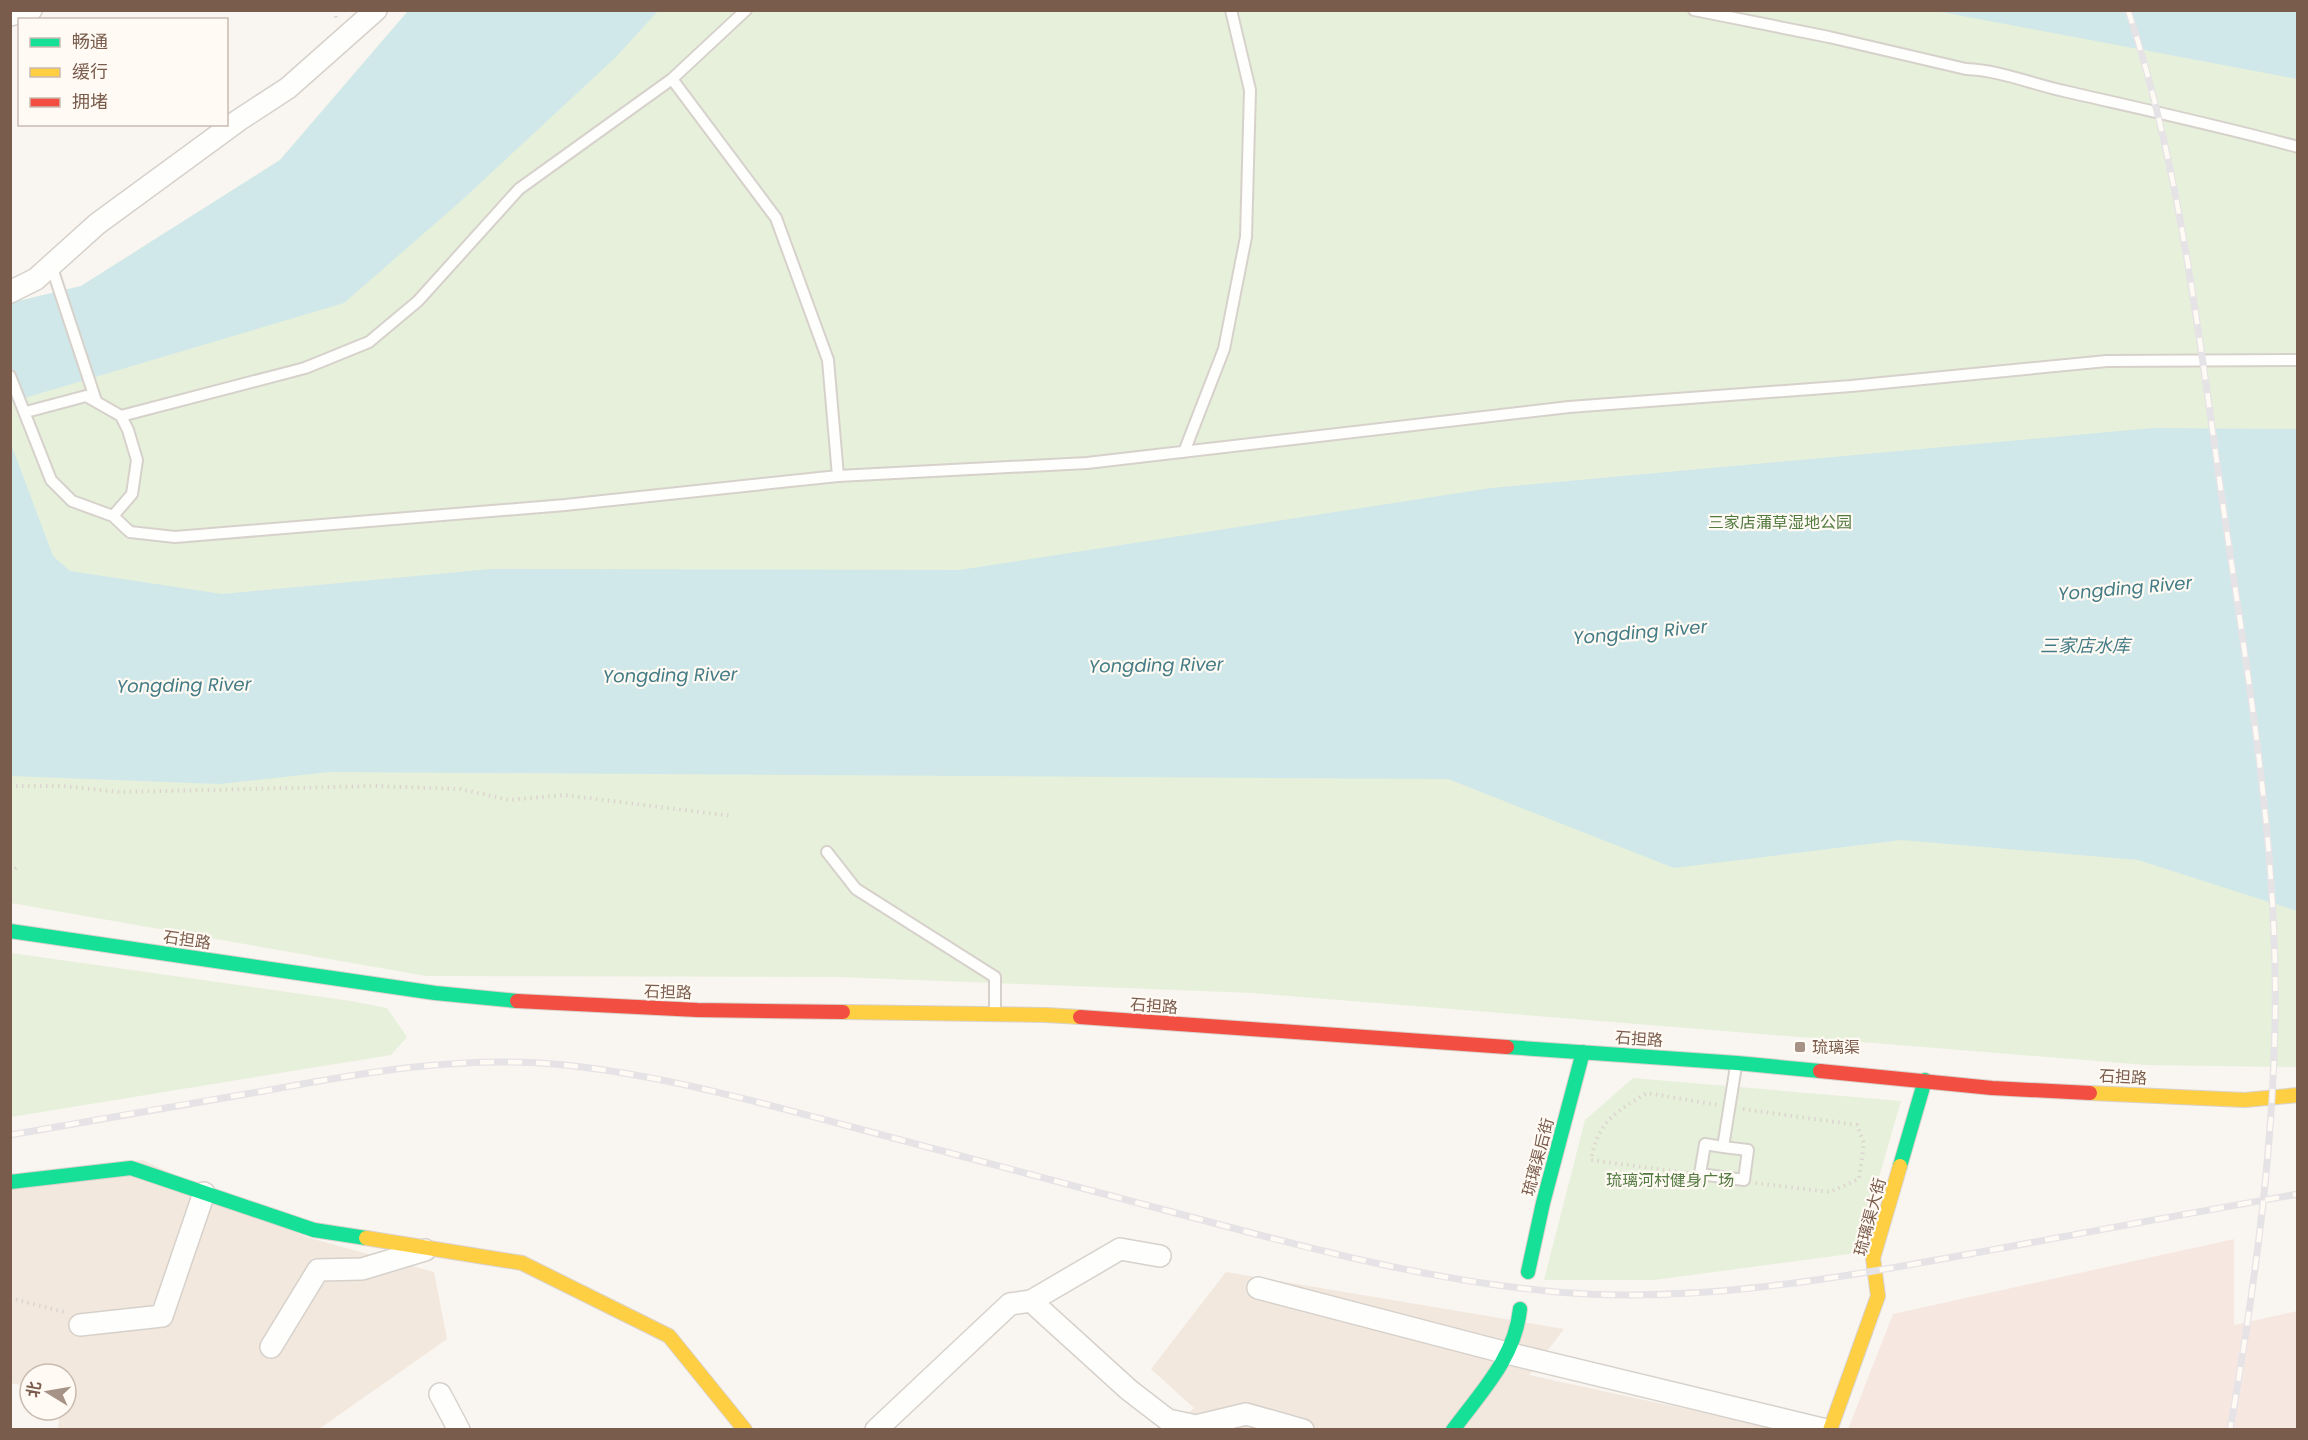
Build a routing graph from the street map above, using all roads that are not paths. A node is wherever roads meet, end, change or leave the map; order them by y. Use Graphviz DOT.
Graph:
graph roads {
  1 [pos="31,10"];
  2 [pos="376,10"];
  3 [pos="746,10"];
  4 [pos="1231,10"];
  5 [pos="1694,10"];
  6 [pos="10,15"];
  7 [pos="672,79"];
  8 [pos="2298,147"];
  9 [pos="51,265"];
  10 [pos="10,292"];
  11 [pos="2298,360"];
  12 [pos="10,376"];
  13 [pos="96,401"];
  14 [pos="26,412"];
  15 [pos="120,416"];
  16 [pos="1184,452"];
  17 [pos="838,476"];
  18 [pos="113,516"];
  19 [pos="827,852"];
  20 [pos="10,931"];
  21 [pos="995,1015"];
  22 [pos="1583,1052"];
  23 [pos="1737,1063"];
  24 [pos="1925,1080"];
  25 [pos="2298,1095"];
  26 [pos="1723,1147"];
  27 [pos="10,1182"];
  28 [pos="204,1193"];
  29 [pos="430,1248"];
  30 [pos="1160,1256"];
  31 [pos="1528,1272"];
  32 [pos="1258,1288"];
  33 [pos="1031,1301"];
  34 [pos="1520,1309"];
  35 [pos="76,1320"];
  36 [pos="271,1347"];
  37 [pos="1507,1353"];
  38 [pos="440,1394"];
  39 [pos="459,1430"];
  40 [pos="745,1430"];
  41 [pos="876,1430"];
  42 [pos="1303,1430"];
  43 [pos="1453,1430"];
  44 [pos="1828,1430"];
  1 -- 6 [label="street"];
  2 -- 9 [label="street"];
  3 -- 7 [label="lane"];
  4 -- 16 [label="lane"];
  5 -- 8 [label="lane"];
  7 -- 15 [label="lane"];
  7 -- 17 [label="lane"];
  9 -- 10 [label="street"];
  9 -- 13 [label="lane"];
  11 -- 16 [label="lane"];
  12 -- 14 [label="lane"];
  13 -- 14 [label="lane"];
  13 -- 15 [label="lane"];
  14 -- 18 [label="lane"];
  15 -- 18 [label="lane"];
  16 -- 17 [label="lane"];
  17 -- 18 [label="lane"];
  19 -- 21 [label="lane"];
  20 -- 21 [label="main road, 石担路"];
  21 -- 22 [label="main road, 石担路"];
  22 -- 23 [label="main road, 石担路"];
  22 -- 31 [label="main road, 琉璃渠后街"];
  23 -- 24 [label="main road, 石担路"];
  23 -- 26 [label="lane"];
  24 -- 25 [label="main road, 石担路"];
  24 -- 44 [label="main road, 琉璃渠大街"];
  26 -- 26 [label="lane"];
  27 -- 28 [label="main road"];
  28 -- 29 [label="main road"];
  28 -- 35 [label="street"];
  29 -- 36 [label="street"];
  29 -- 40 [label="main road"];
  30 -- 33 [label="street"];
  32 -- 37 [label="street"];
  33 -- 41 [label="street"];
  33 -- 42 [label="street"];
  34 -- 37 [label="main road"];
  37 -- 43 [label="main road"];
  37 -- 44 [label="street"];
  38 -- 39 [label="street"];
}
